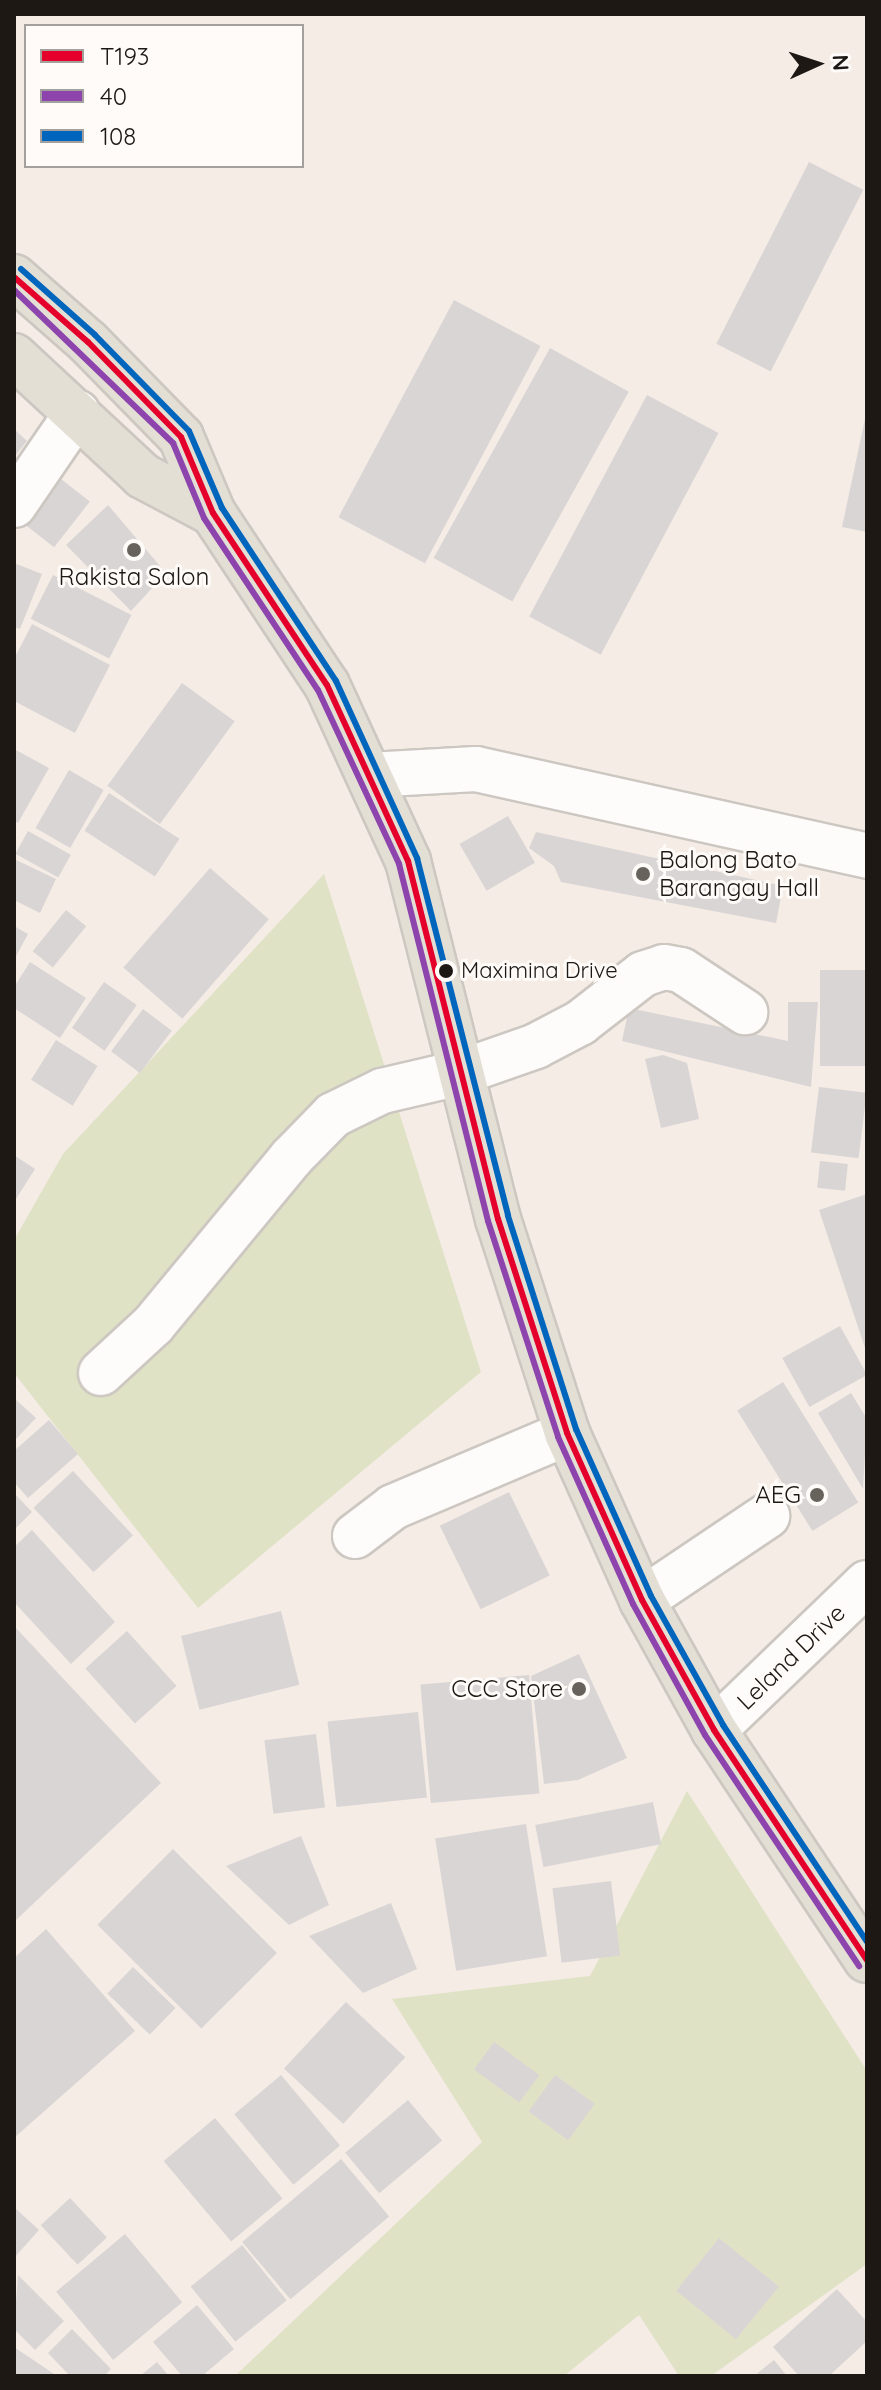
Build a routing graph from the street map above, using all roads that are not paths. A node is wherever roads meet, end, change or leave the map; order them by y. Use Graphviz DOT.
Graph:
graph roads {
  1 [pos="14,277"];
  2 [pos="14,356"];
  3 [pos="77,413"];
  4 [pos="14,505"];
  5 [pos="213,513"];
  6 [pos="369,775"];
  7 [pos="867,856"];
  8 [pos="745,1012"];
  9 [pos="459,1073"];
  10 [pos="101,1373"];
  11 [pos="567,1433"];
  12 [pos="767,1516"];
  13 [pos="355,1536"];
  14 [pos="867,1583"];
  15 [pos="642,1600"];
  16 [pos="714,1730"];
  17 [pos="865,1951"];
  1 -- 5 [label="main road"];
  2 -- 3 [label="main road"];
  3 -- 4 [label="street"];
  3 -- 5 [label="main road"];
  5 -- 6 [label="main road"];
  6 -- 7 [label="street"];
  6 -- 9 [label="main road"];
  8 -- 9 [label="street"];
  9 -- 10 [label="street"];
  9 -- 11 [label="main road"];
  11 -- 13 [label="street"];
  11 -- 15 [label="main road"];
  12 -- 15 [label="street"];
  14 -- 16 [label="street, Leland Drive"];
  15 -- 16 [label="main road"];
  16 -- 17 [label="main road"];
}
